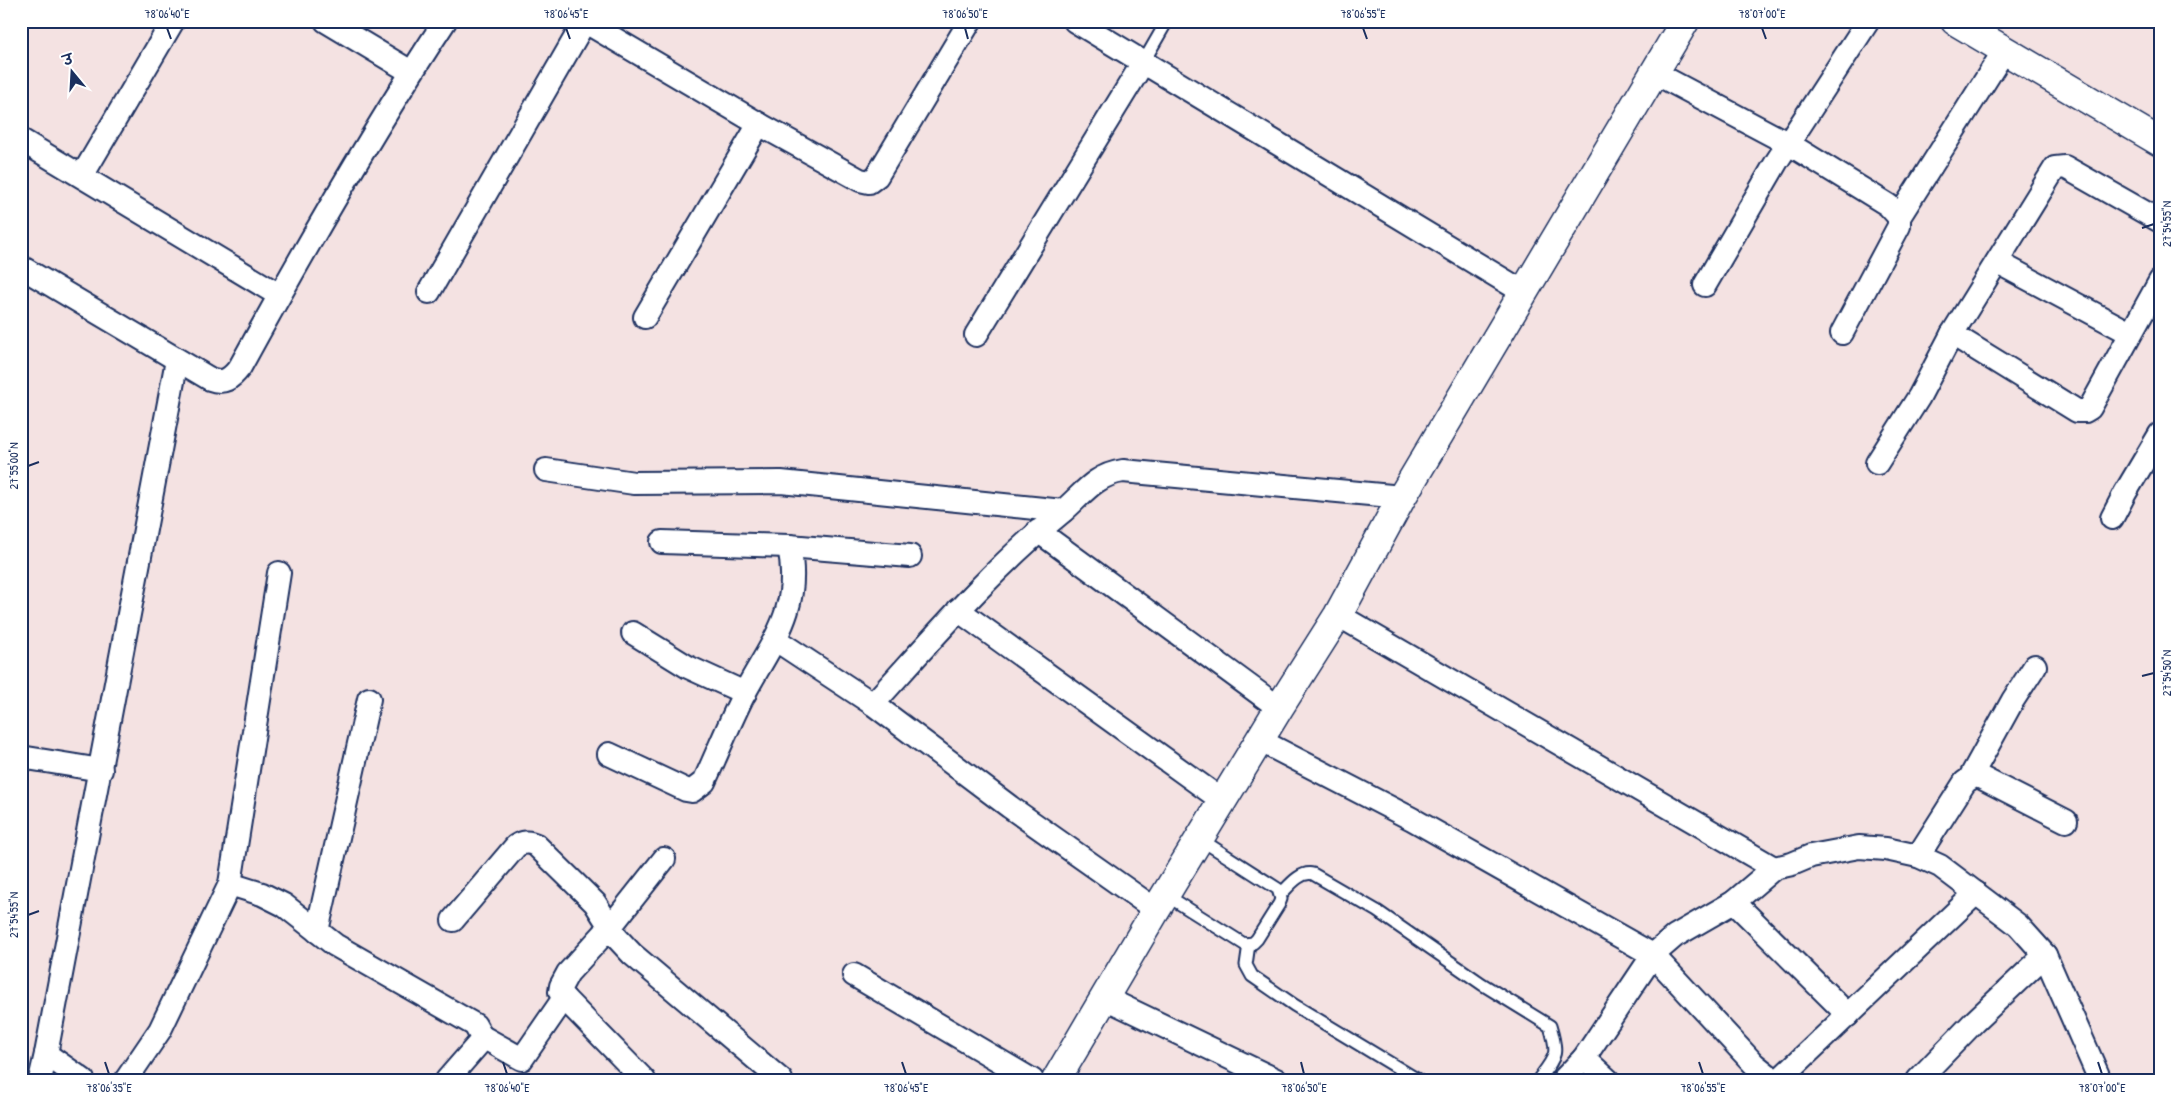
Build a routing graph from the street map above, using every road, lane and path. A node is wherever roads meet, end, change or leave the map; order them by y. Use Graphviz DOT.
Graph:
graph roads {
  1 [pos="173,21"];
  2 [pos="326,21"];
  3 [pos="445,21"];
  4 [pos="584,21"];
  5 [pos="970,21"];
  6 [pos="1075,21"];
  7 [pos="1167,21"];
  8 [pos="1685,21"];
  9 [pos="1868,21"];
  10 [pos="1955,21"];
  11 [pos="2004,51"];
  12 [pos="1144,61"];
  13 [pos="411,72"];
  14 [pos="1655,73"];
  15 [pos="759,124"];
  16 [pos="21,140"];
  17 [pos="2160,142"];
  18 [pos="1789,144"];
  19 [pos="82,176"];
  20 [pos="1899,217"];
  21 [pos="2160,221"];
  22 [pos="1996,262"];
  23 [pos="21,266"];
  24 [pos="2160,282"];
  25 [pos="1705,285"];
  26 [pos="429,292"];
  27 [pos="1525,293"];
  28 [pos="279,295"];
  29 [pos="645,317"];
  30 [pos="1842,333"];
  31 [pos="2130,333"];
  32 [pos="1952,334"];
  33 [pos="976,335"];
  34 [pos="177,360"];
  35 [pos="2160,434"];
  36 [pos="1877,463"];
  37 [pos="546,470"];
  38 [pos="1402,497"];
  39 [pos="1063,511"];
  40 [pos="2112,518"];
  41 [pos="1038,531"];
  42 [pos="662,542"];
  43 [pos="789,546"];
  44 [pos="910,556"];
  45 [pos="279,573"];
  46 [pos="958,610"];
  47 [pos="1338,615"];
  48 [pos="633,633"];
  49 [pos="776,640"];
  50 [pos="2035,666"];
  51 [pos="745,692"];
  52 [pos="369,699"];
  53 [pos="873,704"];
  54 [pos="1279,708"];
  55 [pos="1259,740"];
  56 [pos="609,754"];
  57 [pos="21,756"];
  58 [pos="101,770"];
  59 [pos="1971,776"];
  60 [pos="1223,801"];
  61 [pos="2066,821"];
  62 [pos="1200,839"];
  63 [pos="1918,856"];
  64 [pos="664,859"];
  65 [pos="1774,868"];
  66 [pos="230,884"];
  67 [pos="1976,893"];
  68 [pos="1280,894"];
  69 [pos="1161,902"];
  70 [pos="1734,902"];
  71 [pos="453,920"];
  72 [pos="611,926"];
  73 [pos="317,931"];
  74 [pos="1249,944"];
  75 [pos="1654,955"];
  76 [pos="2045,955"];
  77 [pos="854,975"];
  78 [pos="564,998"];
  79 [pos="1105,998"];
  80 [pos="1848,1015"];
  81 [pos="481,1036"];
  82 [pos="46,1054"];
  83 [pos="1584,1058"];
  84 [pos="40,1080"];
  85 [pos="83,1080"];
  86 [pos="126,1080"];
  87 [pos="448,1080"];
  88 [pos="644,1080"];
  89 [pos="781,1080"];
  90 [pos="1032,1080"];
  91 [pos="1056,1080"];
  92 [pos="1276,1080"];
  93 [pos="1418,1080"];
  94 [pos="1538,1080"];
  95 [pos="1563,1080"];
  96 [pos="1608,1080"];
  97 [pos="1774,1080"];
  98 [pos="1779,1080"];
  99 [pos="1918,1080"];
  100 [pos="2100,1080"];
  1 -- 19 [label="street"];
  2 -- 13 [label="street"];
  3 -- 13 [label="street"];
  4 -- 15 [label="street"];
  4 -- 26 [label="street"];
  5 -- 15 [label="street"];
  6 -- 12 [label="street"];
  7 -- 12 [label="lane"];
  8 -- 14 [label="main road"];
  9 -- 18 [label="street"];
  10 -- 11 [label="main road"];
  11 -- 17 [label="main road"];
  11 -- 20 [label="street"];
  12 -- 27 [label="street"];
  12 -- 33 [label="street"];
  13 -- 28 [label="street"];
  14 -- 18 [label="street"];
  14 -- 27 [label="main road"];
  15 -- 29 [label="street"];
  16 -- 19 [label="street"];
  18 -- 20 [label="street"];
  18 -- 25 [label="street"];
  19 -- 28 [label="street"];
  20 -- 30 [label="street"];
  21 -- 22 [label="street"];
  22 -- 31 [label="street"];
  22 -- 32 [label="street"];
  23 -- 34 [label="street"];
  24 -- 31 [label="street"];
  27 -- 38 [label="main road"];
  28 -- 34 [label="street"];
  31 -- 32 [label="street"];
  32 -- 36 [label="street"];
  34 -- 58 [label="street"];
  35 -- 40 [label="street"];
  37 -- 39 [label="street"];
  38 -- 39 [label="street"];
  38 -- 47 [label="main road"];
  39 -- 41 [label="street"];
  41 -- 46 [label="street"];
  41 -- 54 [label="street"];
  42 -- 43 [label="street"];
  43 -- 44 [label="street"];
  43 -- 49 [label="street"];
  45 -- 66 [label="street"];
  46 -- 53 [label="street"];
  46 -- 60 [label="street"];
  47 -- 54 [label="main road"];
  47 -- 65 [label="street"];
  48 -- 51 [label="street"];
  49 -- 51 [label="street"];
  49 -- 53 [label="street"];
  50 -- 59 [label="street"];
  51 -- 56 [label="street"];
  52 -- 73 [label="street"];
  53 -- 69 [label="street"];
  54 -- 55 [label="main road"];
  55 -- 60 [label="main road"];
  55 -- 75 [label="street"];
  57 -- 58 [label="street"];
  58 -- 82 [label="street"];
  59 -- 61 [label="street"];
  59 -- 63 [label="street"];
  60 -- 62 [label="main road"];
  62 -- 68 [label="lane"];
  62 -- 69 [label="main road"];
  63 -- 65 [label="street"];
  63 -- 67 [label="street"];
  64 -- 72 [label="street"];
  65 -- 70 [label="street"];
  66 -- 73 [label="street"];
  66 -- 86 [label="street"];
  67 -- 76 [label="street"];
  67 -- 80 [label="street"];
  68 -- 74 [label="lane"];
  68 -- 94 [label="lane"];
  69 -- 74 [label="lane"];
  69 -- 79 [label="main road"];
  70 -- 75 [label="street"];
  70 -- 80 [label="street"];
  71 -- 72 [label="street"];
  72 -- 78 [label="street"];
  72 -- 89 [label="street"];
  73 -- 81 [label="street"];
  74 -- 93 [label="lane"];
  75 -- 83 [label="street"];
  75 -- 97 [label="street"];
  76 -- 99 [label="street"];
  76 -- 100 [label="street"];
  77 -- 90 [label="street"];
  78 -- 81 [label="street"];
  78 -- 88 [label="street"];
  79 -- 91 [label="main road"];
  79 -- 92 [label="street"];
  80 -- 98 [label="street"];
  81 -- 87 [label="street"];
  82 -- 84 [label="street"];
  82 -- 85 [label="street"];
  83 -- 95 [label="street"];
  83 -- 96 [label="street"];
}
